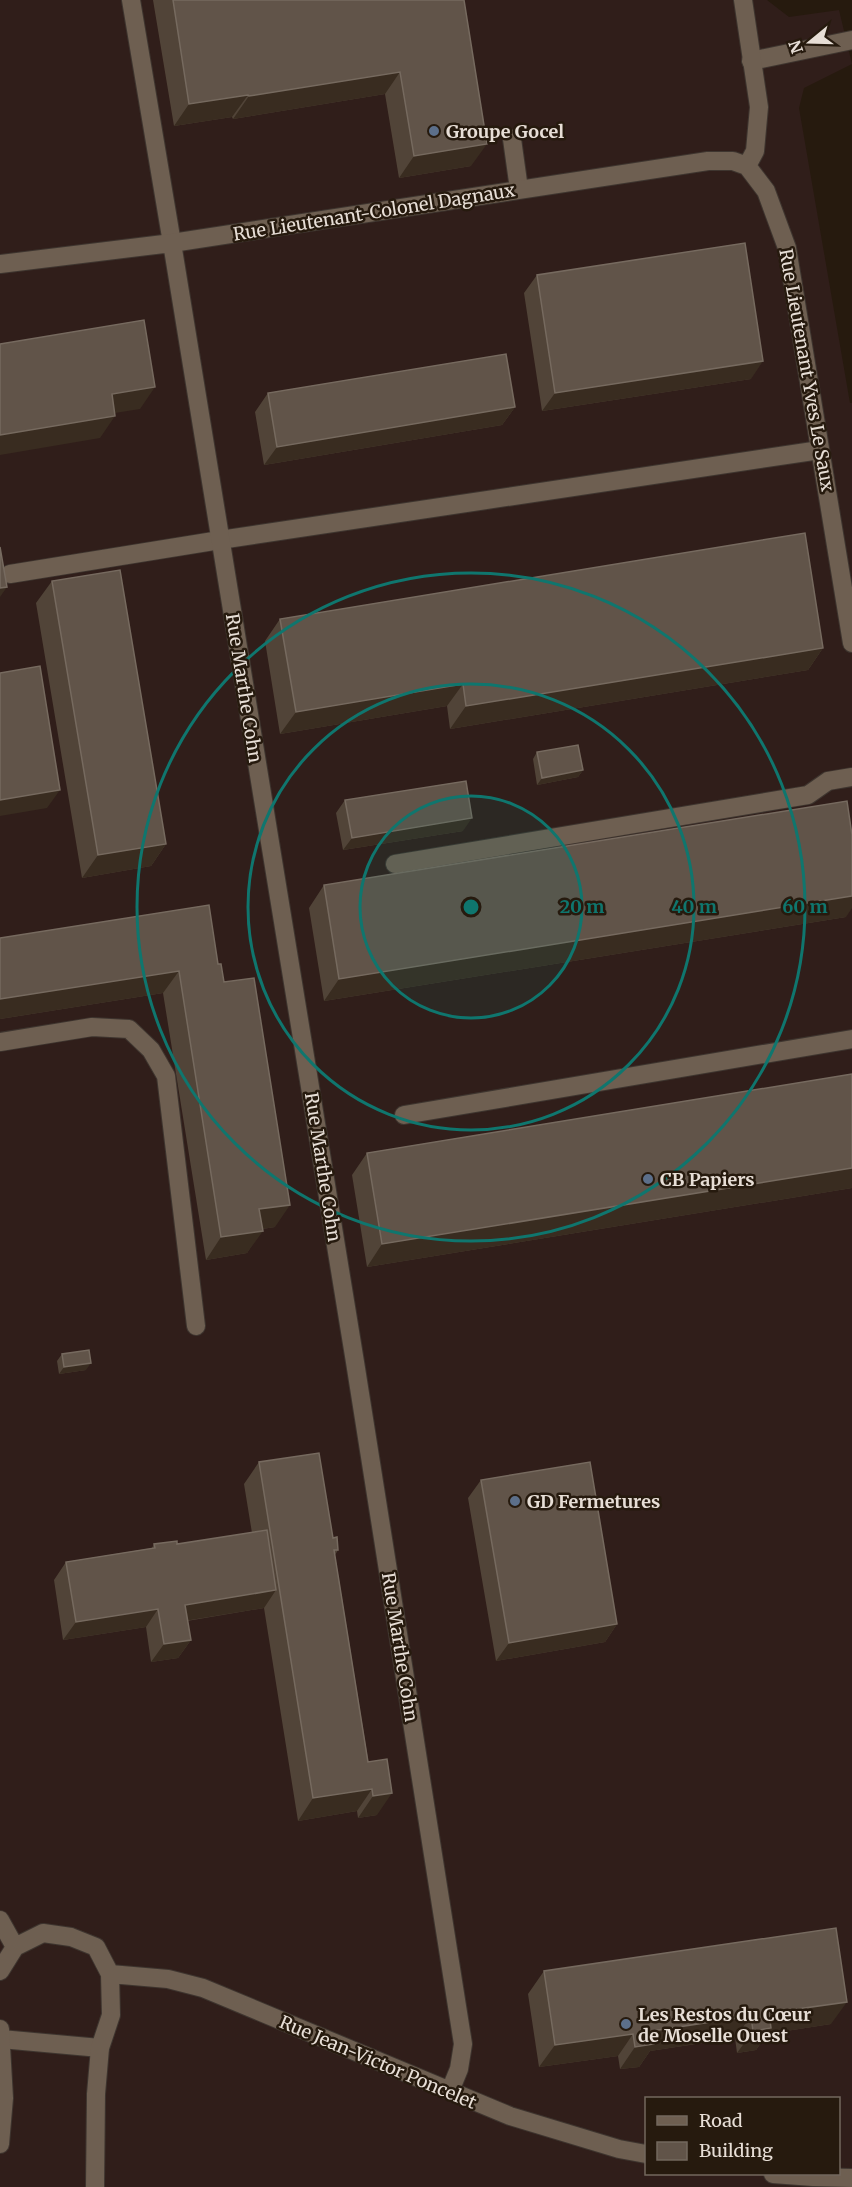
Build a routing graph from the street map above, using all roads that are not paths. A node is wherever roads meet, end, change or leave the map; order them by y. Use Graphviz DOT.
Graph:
graph roads {
  1 [pos="131,0"];
  2 [pos="743,0"];
  3 [pos="852,40"];
  4 [pos="751,60"];
  5 [pos="512,138"];
  6 [pos="747,166"];
  7 [pos="519,189"];
  8 [pos="172,243"];
  9 [pos="0,264"];
  10 [pos="820,450"];
  11 [pos="220,540"];
  12 [pos="10,573"];
  13 [pos="852,643"];
  14 [pos="852,777"];
  15 [pos="395,864"];
  16 [pos="852,1039"];
  17 [pos="0,1042"];
  18 [pos="404,1115"];
  19 [pos="196,1326"];
  20 [pos="0,1920"];
  21 [pos="15,1947"];
  22 [pos="0,1971"];
  23 [pos="110,1974"];
  24 [pos="0,2034"];
  25 [pos="100,2048"];
  26 [pos="450,2091"];
  27 [pos="0,2144"];
  28 [pos="645,2154"];
  29 [pos="783,2175"];
  30 [pos="852,2178"];
  31 [pos="95,2187"];
  1 -- 8 [label="street, Rue Marthe Cohn"];
  2 -- 4 [label="street"];
  3 -- 4 [label="street"];
  4 -- 6 [label="street"];
  5 -- 7 [label="street"];
  6 -- 7 [label="street, Rue Lieutenant-Colonel Dagnaux"];
  6 -- 10 [label="street, Rue Lieutenant Yves Le Saux"];
  7 -- 8 [label="street, Rue Lieutenant-Colonel Dagnaux"];
  8 -- 9 [label="street, Rue Lieutenant-Colonel Dagnaux"];
  8 -- 11 [label="street, Rue Marthe Cohn"];
  10 -- 11 [label="street"];
  10 -- 13 [label="street, Rue Lieutenant Yves Le Saux"];
  11 -- 12 [label="street"];
  11 -- 26 [label="street, Rue Marthe Cohn"];
  14 -- 15 [label="street"];
  16 -- 18 [label="street"];
  17 -- 19 [label="street"];
  20 -- 21 [label="street"];
  21 -- 22 [label="street"];
  21 -- 23 [label="street"];
  23 -- 25 [label="street"];
  23 -- 26 [label="street, Rue Jean-Victor Poncelet"];
  24 -- 25 [label="street"];
  24 -- 27 [label="street"];
  25 -- 31 [label="street"];
  26 -- 28 [label="street, Rue Jean-Victor Poncelet"];
  29 -- 30 [label="street"];
}
